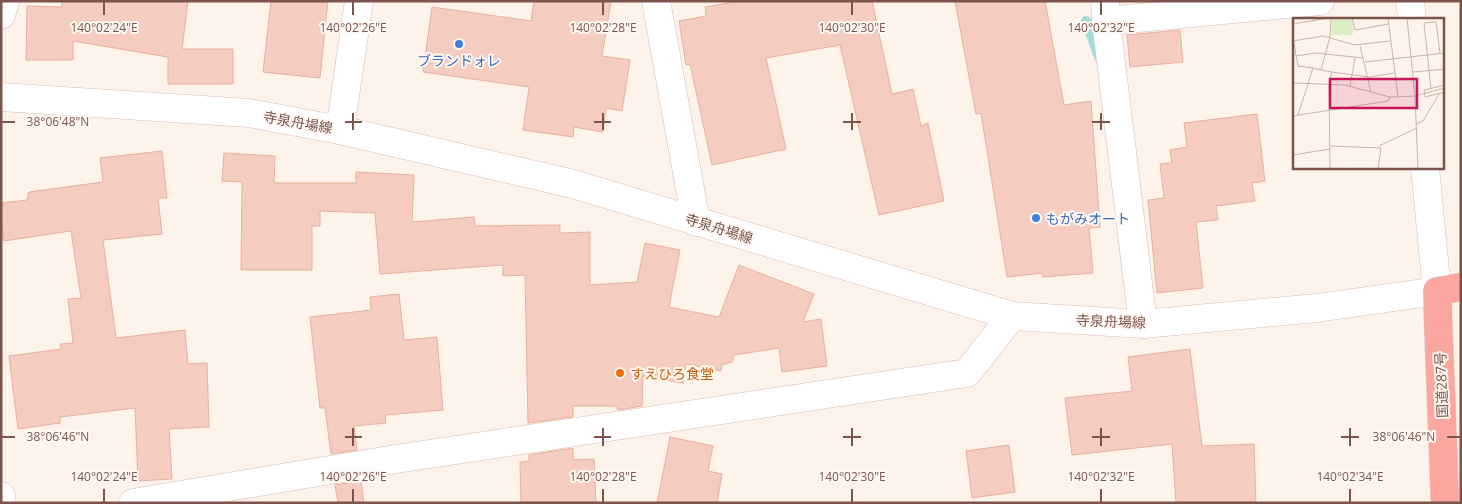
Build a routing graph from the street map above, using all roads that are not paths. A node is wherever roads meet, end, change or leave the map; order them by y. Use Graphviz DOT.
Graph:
graph roads {
  1 [pos="6,1"];
  2 [pos="359,1"];
  3 [pos="656,1"];
  4 [pos="1320,1"];
  5 [pos="1410,1"];
  6 [pos="1105,11"];
  7 [pos="1,15"];
  8 [pos="1412,18"];
  9 [pos="1,97"];
  10 [pos="340,130"];
  11 [pos="1425,169"];
  12 [pos="696,222"];
  13 [pos="1449,290"];
  14 [pos="1012,316"];
  15 [pos="1143,324"];
  16 [pos="1,496"];
  17 [pos="2,503"];
  18 [pos="133,503"];
  19 [pos="1445,503"];
  1 -- 7 [label="street"];
  2 -- 10 [label="street"];
  3 -- 12 [label="street"];
  4 -- 6 [label="street"];
  5 -- 8 [label="street"];
  6 -- 15 [label="street"];
  9 -- 10 [label="street, 寺泉舟場線"];
  10 -- 12 [label="street, 寺泉舟場線"];
  11 -- 13 [label="street"];
  12 -- 14 [label="street, 寺泉舟場線"];
  13 -- 15 [label="street, 寺泉舟場線"];
  13 -- 19 [label="highway, 国道287号"];
  14 -- 15 [label="street, 寺泉舟場線"];
  14 -- 18 [label="street"];
  16 -- 17 [label="street"];
}
